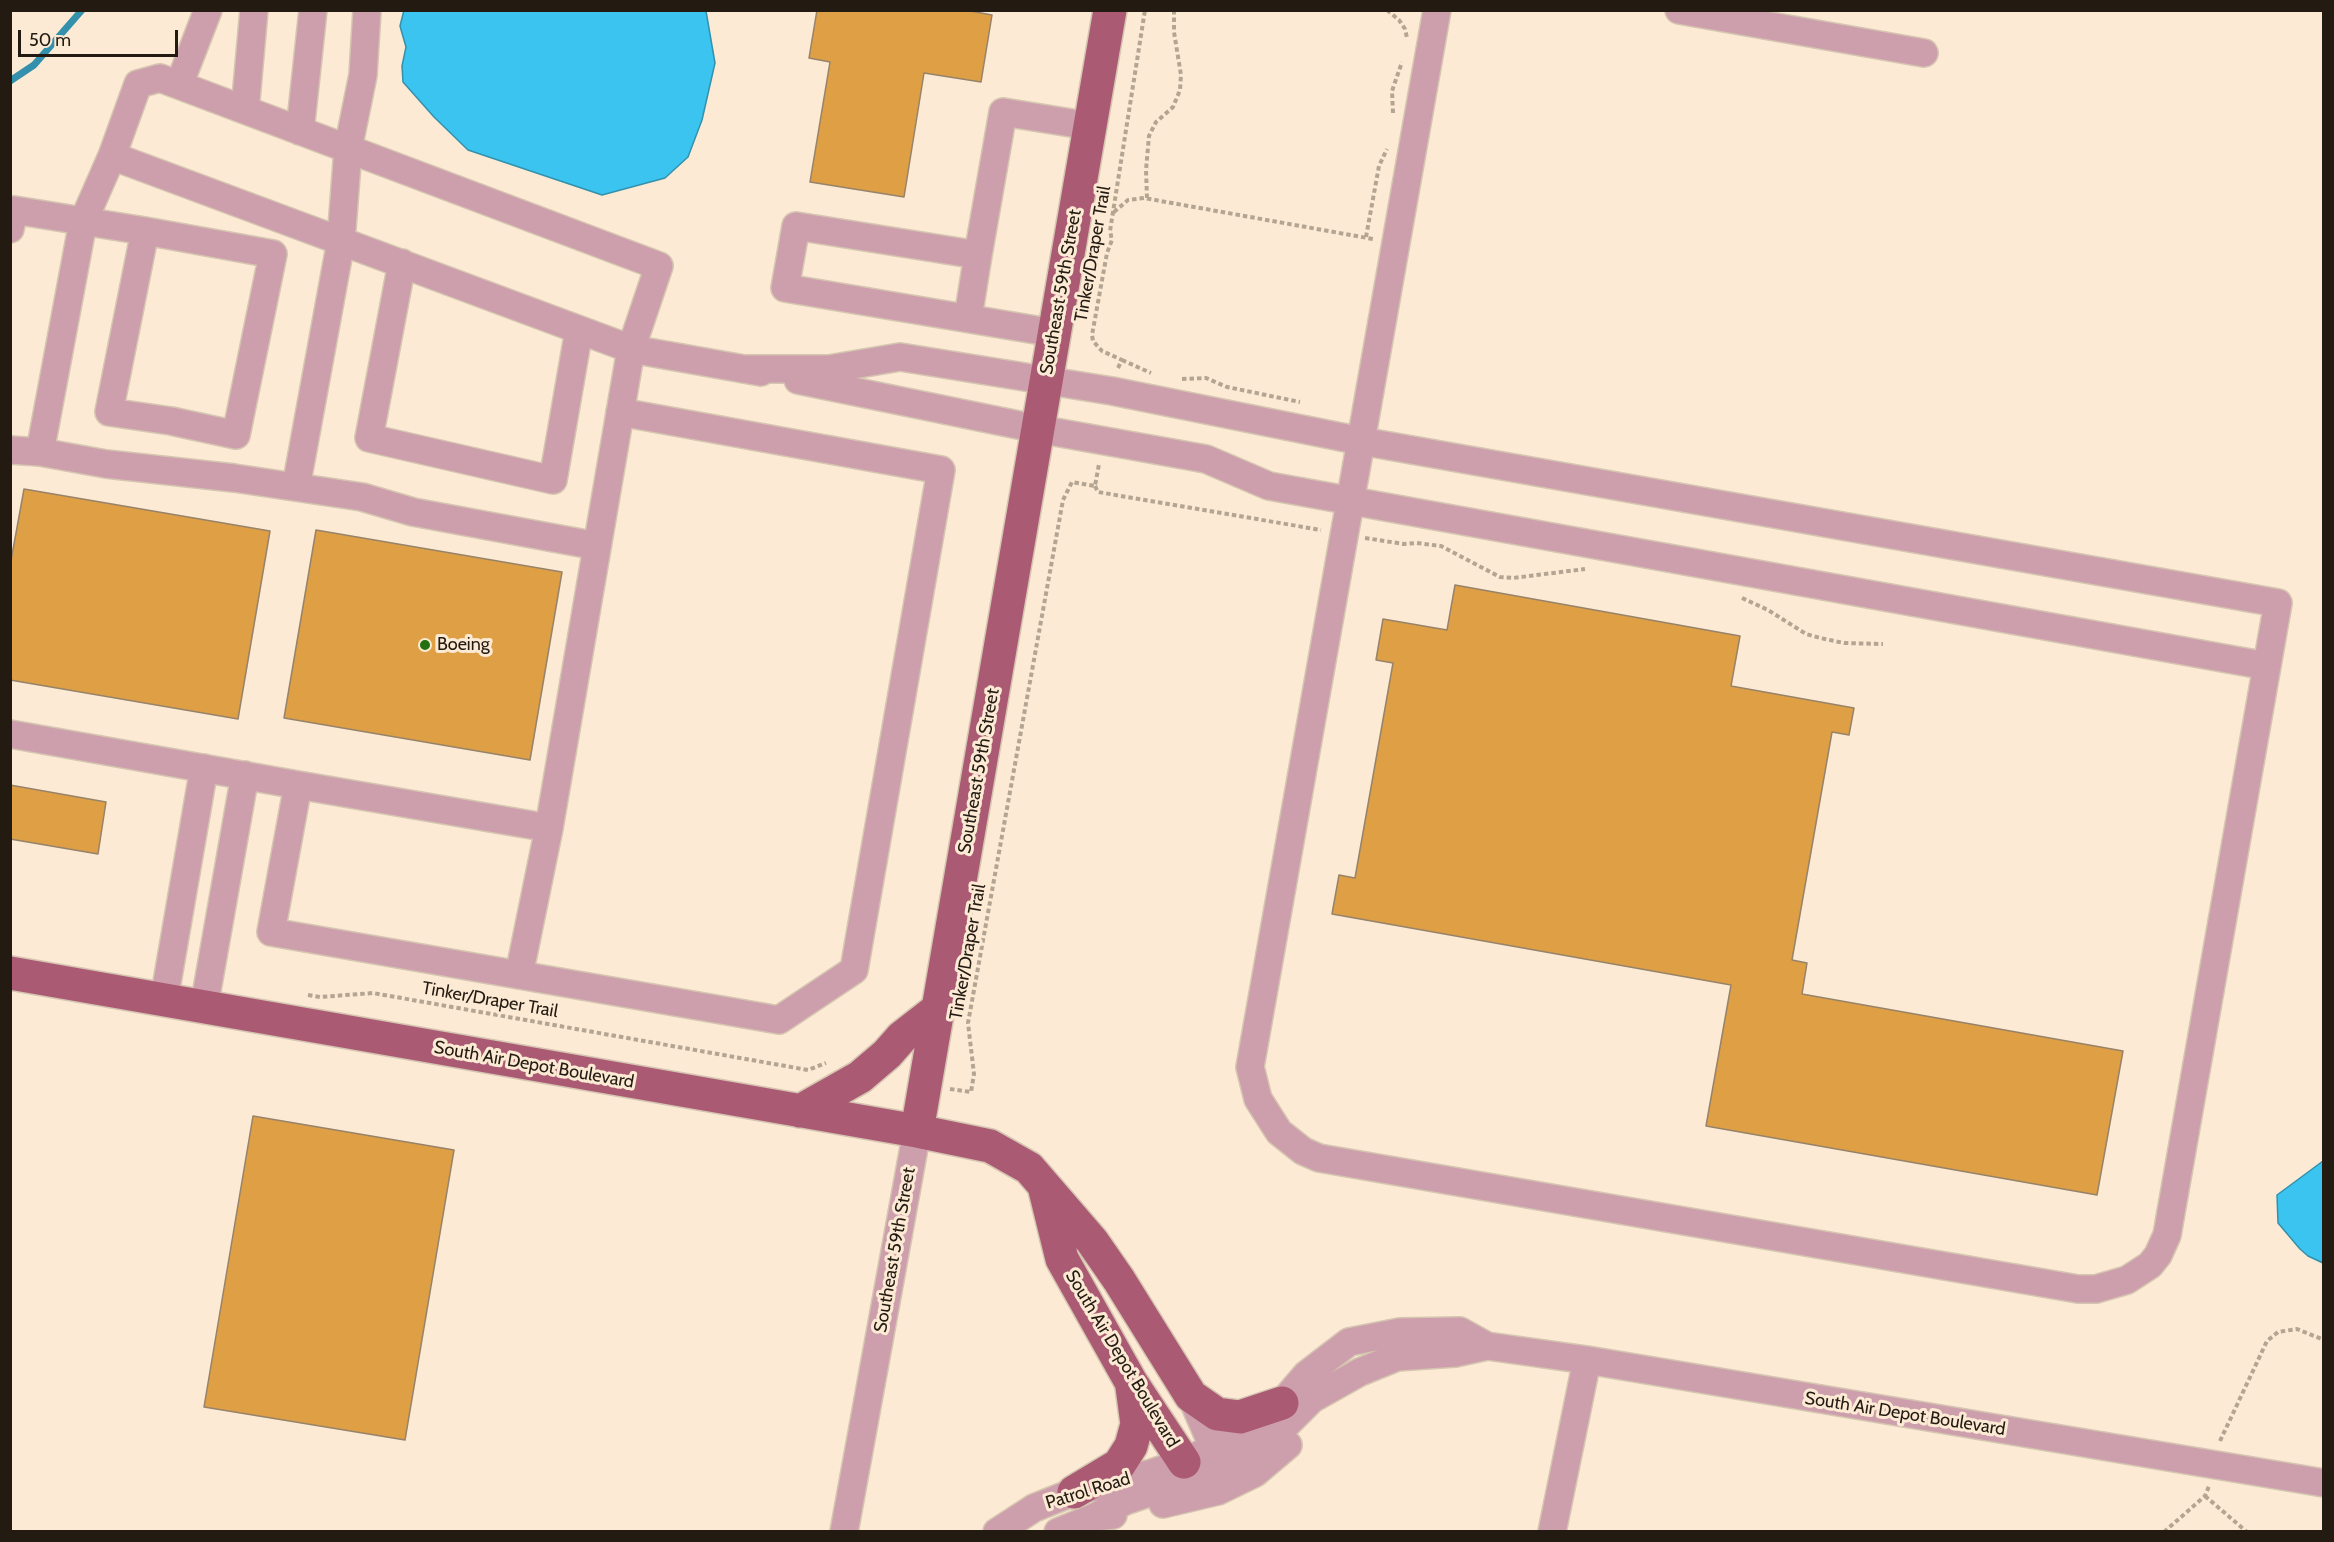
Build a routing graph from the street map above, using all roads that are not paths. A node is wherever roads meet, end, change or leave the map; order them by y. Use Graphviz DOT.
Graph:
graph roads {
  1 [pos="208,10"];
  2 [pos="254,10"];
  3 [pos="313,10"];
  4 [pos="367,10"];
  5 [pos="1110,10"];
  6 [pos="1437,10"];
  7 [pos="1679,10"];
  8 [pos="1924,53"];
  9 [pos="179,85"];
  10 [pos="245,110"];
  11 [pos="1090,126"];
  12 [pos="300,131"];
  13 [pos="348,149"];
  14 [pos="112,156"];
  15 [pos="83,222"];
  16 [pos="10,230"];
  17 [pos="145,231"];
  18 [pos="341,241"];
  19 [pos="978,255"];
  20 [pos="402,263"];
  21 [pos="968,318"];
  22 [pos="579,330"];
  23 [pos="1054,333"];
  24 [pos="631,349"];
  25 [pos="743,369"];
  26 [pos="1046,381"];
  27 [pos="620,412"];
  28 [pos="1038,429"];
  29 [pos="1361,441"];
  30 [pos="10,450"];
  31 [pos="40,452"];
  32 [pos="296,487"];
  33 [pos="1351,501"];
  34 [pos="597,546"];
  35 [pos="2267,666"];
  36 [pos="10,734"];
  37 [pos="204,768"];
  38 [pos="245,775"];
  39 [pos="298,784"];
  40 [pos="549,828"];
  41 [pos="10,973"];
  42 [pos="519,975"];
  43 [pos="164,1000"];
  44 [pos="204,1007"];
  45 [pos="938,1008"];
  46 [pos="800,1111"];
  47 [pos="917,1131"];
  48 [pos="1044,1186"];
  49 [pos="1487,1346"];
  50 [pos="1587,1360"];
  51 [pos="1131,1382"];
  52 [pos="1331,1389"];
  53 [pos="1191,1396"];
  54 [pos="1282,1403"];
  55 [pos="1202,1461"];
  56 [pos="2324,1483"];
  57 [pos="1074,1492"];
  58 [pos="1102,1516"];
  59 [pos="844,1532"];
  60 [pos="997,1532"];
  61 [pos="1058,1532"];
  62 [pos="1552,1532"];
  1 -- 9 [label="street"];
  2 -- 10 [label="street"];
  3 -- 12 [label="street"];
  4 -- 13 [label="street"];
  5 -- 11 [label="main road, Southeast 59th Street"];
  6 -- 29 [label="street"];
  7 -- 8 [label="street"];
  9 -- 10 [label="street"];
  9 -- 14 [label="street"];
  10 -- 12 [label="street"];
  11 -- 19 [label="street"];
  11 -- 23 [label="main road, Southeast 59th Street"];
  12 -- 13 [label="street"];
  13 -- 18 [label="street"];
  13 -- 24 [label="street"];
  14 -- 15 [label="street"];
  14 -- 18 [label="street"];
  15 -- 16 [label="street"];
  15 -- 17 [label="street"];
  15 -- 31 [label="street"];
  17 -- 17 [label="street"];
  18 -- 20 [label="street"];
  18 -- 32 [label="street"];
  19 -- 21 [label="street"];
  19 -- 21 [label="street"];
  20 -- 22 [label="street"];
  20 -- 22 [label="street"];
  21 -- 23 [label="street"];
  22 -- 24 [label="street"];
  23 -- 26 [label="main road, Southeast 59th Street"];
  24 -- 25 [label="street"];
  24 -- 27 [label="street"];
  25 -- 26 [label="street"];
  25 -- 28 [label="street"];
  26 -- 28 [label="main road, Southeast 59th Street"];
  26 -- 29 [label="street"];
  27 -- 34 [label="street"];
  27 -- 42 [label="street"];
  28 -- 33 [label="street"];
  28 -- 45 [label="main road, Southeast 59th Street"];
  29 -- 33 [label="street"];
  29 -- 35 [label="street"];
  30 -- 31 [label="street"];
  31 -- 32 [label="street"];
  32 -- 34 [label="street"];
  33 -- 35 [label="street"];
  33 -- 35 [label="street"];
  34 -- 40 [label="street"];
  36 -- 37 [label="street"];
  37 -- 38 [label="street"];
  37 -- 43 [label="street"];
  38 -- 39 [label="street"];
  38 -- 44 [label="street"];
  39 -- 40 [label="street"];
  39 -- 42 [label="street"];
  40 -- 42 [label="street"];
  41 -- 43 [label="main road, South Air Depot Boulevard"];
  43 -- 44 [label="main road, South Air Depot Boulevard"];
  44 -- 46 [label="main road, South Air Depot Boulevard"];
  45 -- 46 [label="main road"];
  45 -- 47 [label="main road, Southeast 59th Street"];
  46 -- 47 [label="main road, South Air Depot Boulevard"];
  47 -- 48 [label="main road, South Air Depot Boulevard"];
  47 -- 59 [label="street, Southeast 59th Street"];
  48 -- 51 [label="main road, South Air Depot Boulevard"];
  48 -- 53 [label="main road, South Air Depot Boulevard"];
  49 -- 50 [label="street, South Air Depot Boulevard"];
  49 -- 52 [label="street, South Air Depot Boulevard"];
  49 -- 54 [label="street, South Air Depot Boulevard"];
  50 -- 56 [label="street, South Air Depot Boulevard"];
  50 -- 62 [label="street"];
  51 -- 55 [label="main road, South Air Depot Boulevard"];
  51 -- 57 [label="main road"];
  52 -- 55 [label="street, South Air Depot Boulevard"];
  52 -- 58 [label="street, South Air Depot Boulevard"];
  53 -- 54 [label="main road"];
  53 -- 55 [label="street"];
  54 -- 55 [label="street, South Air Depot Boulevard"];
  55 -- 57 [label="street, Patrol Road"];
  55 -- 58 [label="street"];
  57 -- 60 [label="street, Patrol Road"];
  58 -- 61 [label="street, Patrol Road"];
}
